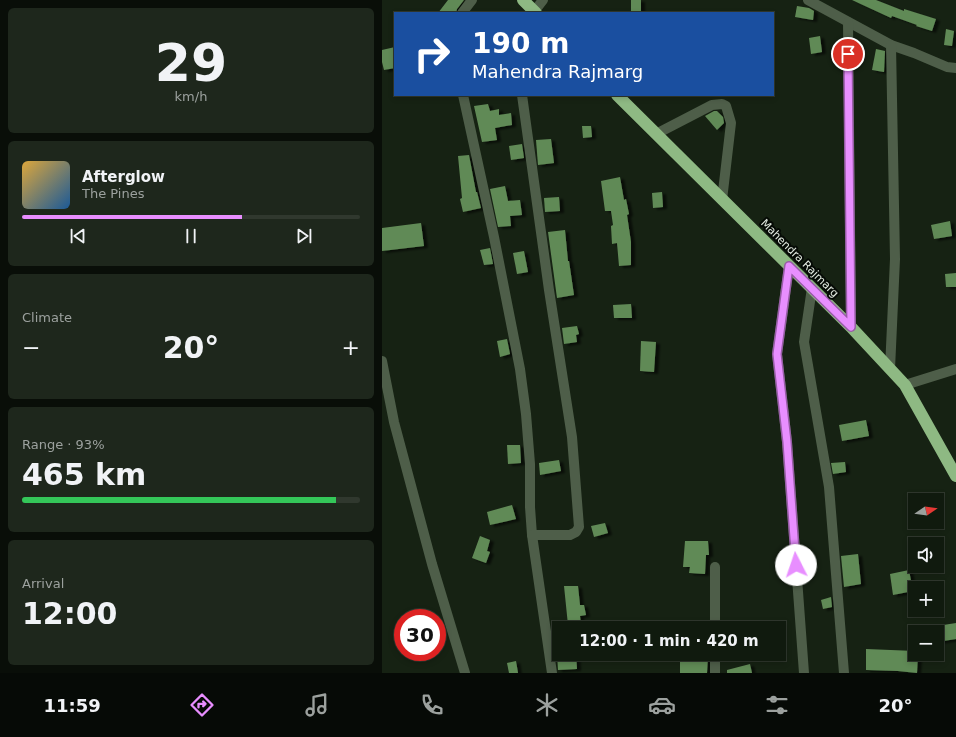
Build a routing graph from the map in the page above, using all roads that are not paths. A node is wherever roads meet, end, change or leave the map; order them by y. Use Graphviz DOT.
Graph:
graph roads {
  1 [pos="472,0"];
  2 [pos="522,0"];
  3 [pos="543,0"];
  4 [pos="808,0"];
  5 [pos="463,12"];
  6 [pos="534,12"];
  7 [pos="848,22"];
  8 [pos="891,45"];
  9 [pos="956,68"];
  10 [pos="464,96"];
  11 [pos="522,96"];
  12 [pos="618,96"];
  13 [pos="656,134"];
  14 [pos="722,200"];
  15 [pos="789,266"];
  16 [pos="812,288"];
  17 [pos="851,327"];
  18 [pos="382,360"];
  19 [pos="890,369"];
  20 [pos="956,369"];
  21 [pos="904,384"];
  22 [pos="956,476"];
  23 [pos="532,535"];
  24 [pos="715,567"];
  25 [pos="715,621"];
  26 [pos="715,661"];
  27 [pos="465,673"];
  28 [pos="552,673"];
  29 [pos="715,673"];
  30 [pos="804,673"];
  31 [pos="844,673"];
  1 -- 5 [label="street"];
  2 -- 6 [label="highway"];
  3 -- 6 [label="street"];
  4 -- 7 [label="street"];
  7 -- 8 [label="street"];
  7 -- 17 [label="street"];
  8 -- 9 [label="street"];
  8 -- 19 [label="street"];
  10 -- 23 [label="street"];
  11 -- 23 [label="street"];
  12 -- 13 [label="highway, Mahendra Rajmarg"];
  13 -- 14 [label="highway, Mahendra Rajmarg"];
  13 -- 14 [label="street"];
  14 -- 15 [label="highway, Mahendra Rajmarg"];
  15 -- 16 [label="highway, Mahendra Rajmarg"];
  15 -- 30 [label="street"];
  16 -- 17 [label="highway, Mahendra Rajmarg"];
  16 -- 31 [label="street"];
  17 -- 19 [label="highway, Mahendra Rajmarg"];
  18 -- 27 [label="street"];
  19 -- 21 [label="highway, Mahendra Rajmarg"];
  20 -- 21 [label="street"];
  21 -- 22 [label="highway, Mahendra Rajmarg"];
  23 -- 28 [label="street"];
  24 -- 25 [label="street"];
  26 -- 29 [label="street"];
}
